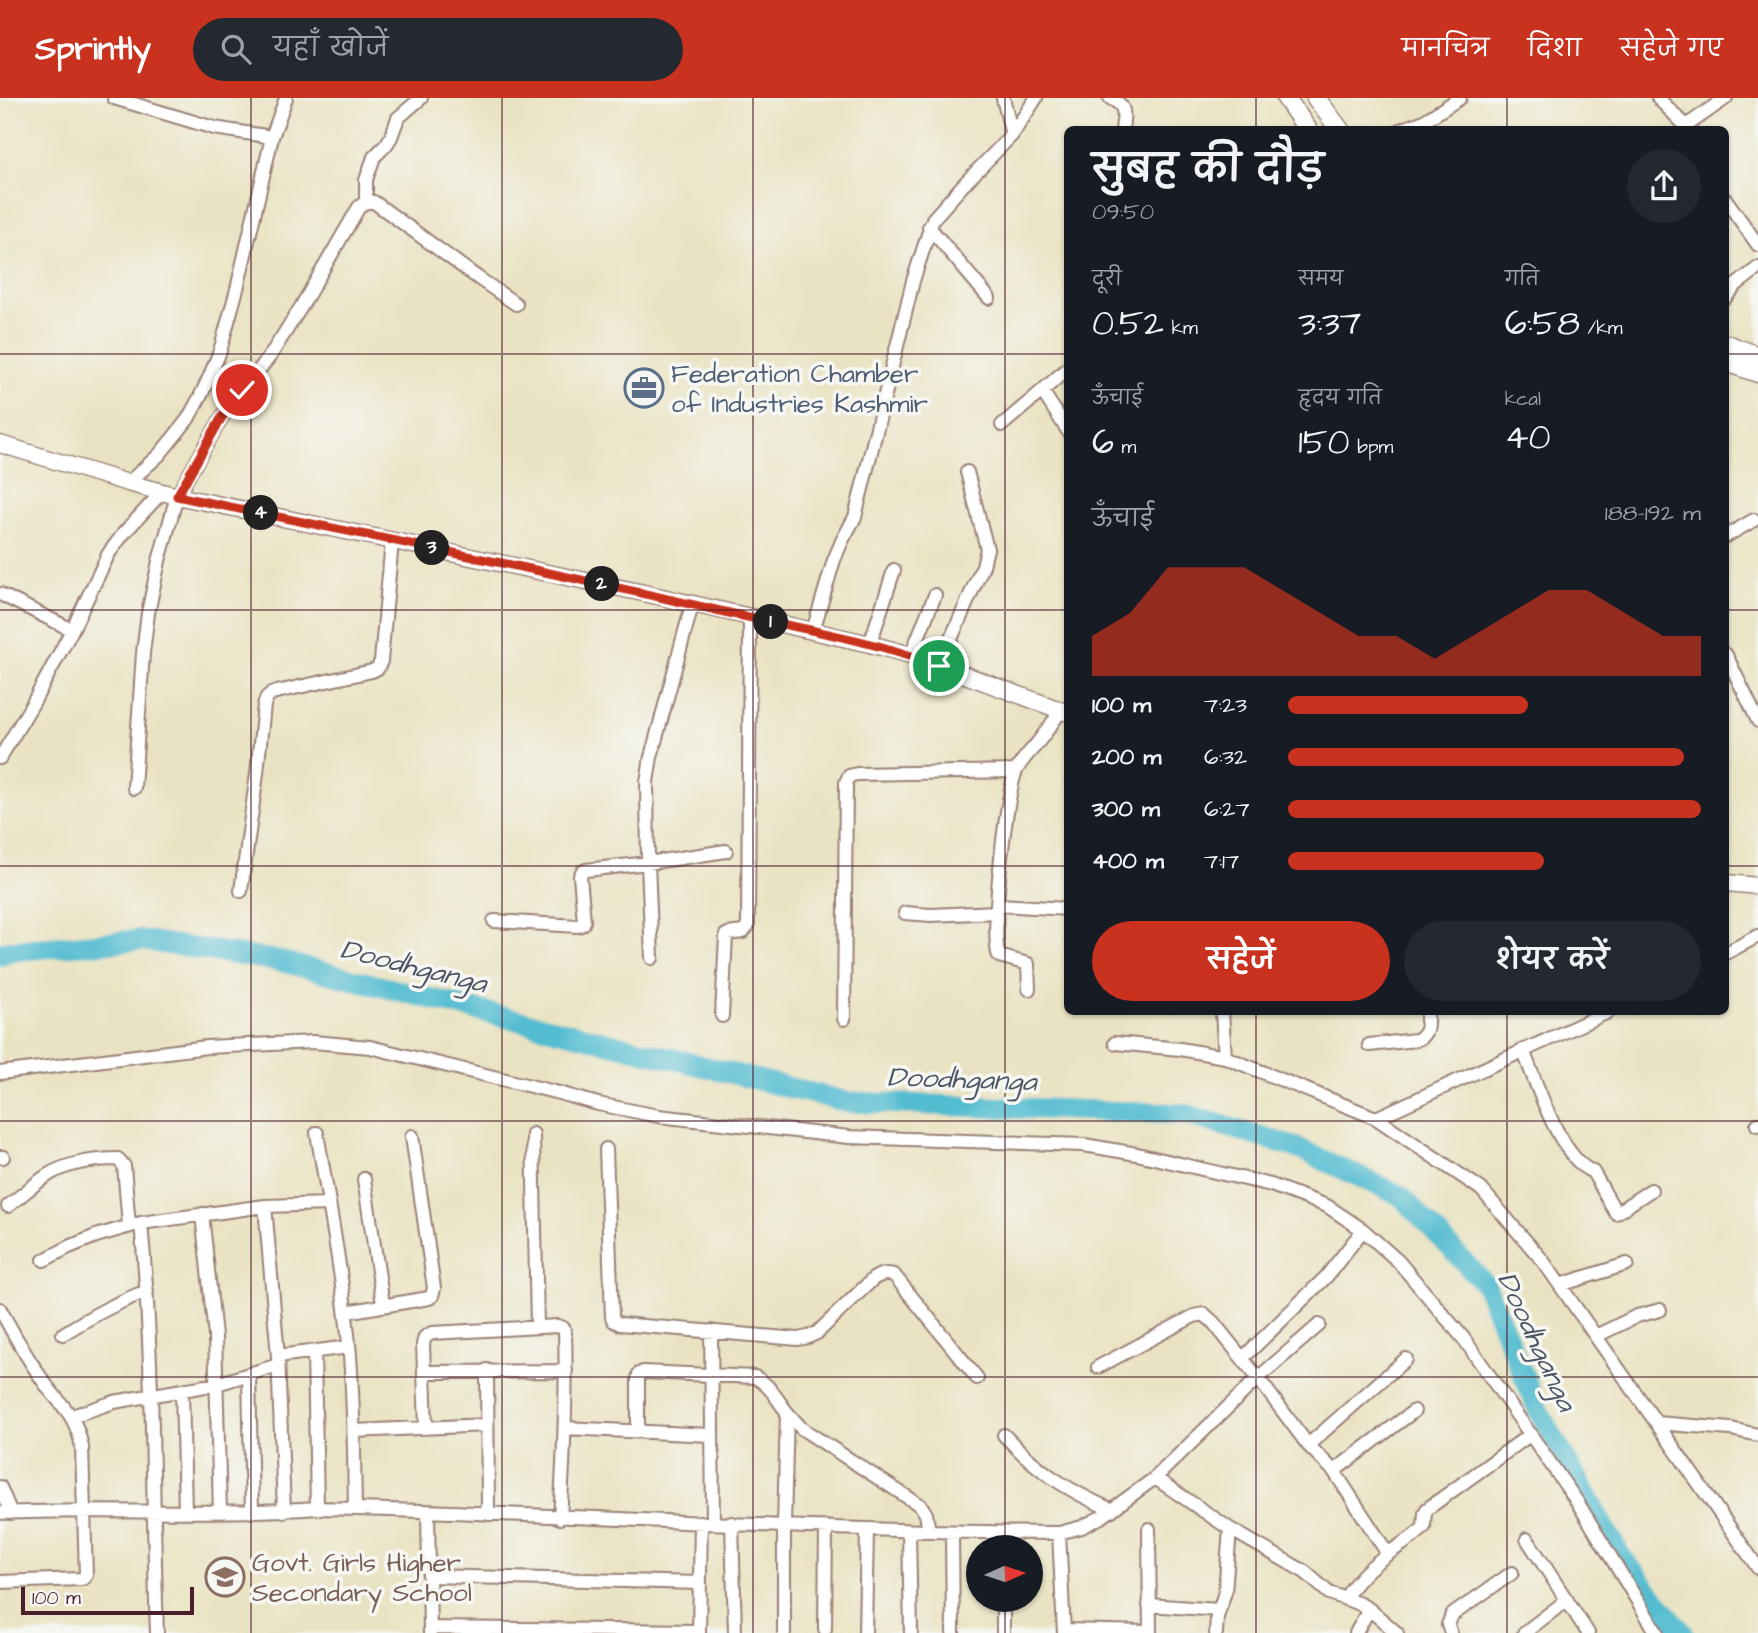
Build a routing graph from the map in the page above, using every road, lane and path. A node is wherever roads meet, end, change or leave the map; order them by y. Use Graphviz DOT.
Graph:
graph roads {
  1 [pos="114,98"];
  2 [pos="286,98"];
  3 [pos="421,98"];
  4 [pos="1003,98"];
  5 [pos="1036,98"];
  6 [pos="1110,98"];
  7 [pos="1286,98"];
  8 [pos="1316,98"];
  9 [pos="1460,98"];
  10 [pos="1658,98"];
  11 [pos="1726,98"];
  12 [pos="1122,126"];
  13 [pos="1305,126"];
  14 [pos="1337,126"];
  15 [pos="1411,126"];
  16 [pos="1684,126"];
  17 [pos="1689,126"];
  18 [pos="1012,135"];
  19 [pos="272,137"];
  20 [pos="366,202"];
  21 [pos="1729,204"];
  22 [pos="929,227"];
  23 [pos="1758,245"];
  24 [pos="1758,268"];
  25 [pos="1729,293"];
  26 [pos="989,298"];
  27 [pos="516,304"];
  28 [pos="1729,345"];
  29 [pos="1758,356"];
  30 [pos="1729,363"];
  31 [pos="1064,372"];
  32 [pos="1758,373"];
  33 [pos="1042,391"];
  34 [pos="1002,425"];
  35 [pos="1064,425"];
  36 [pos="0,443"];
  37 [pos="967,472"];
  38 [pos="128,483"];
  39 [pos="169,494"];
  40 [pos="1754,520"];
  41 [pos="1729,534"];
  42 [pos="393,541"];
  43 [pos="894,570"];
  44 [pos="0,594"];
  45 [pos="935,594"];
  46 [pos="692,605"];
  47 [pos="750,618"];
  48 [pos="72,630"];
  49 [pos="813,631"];
  50 [pos="870,644"];
  51 [pos="911,655"];
  52 [pos="1729,661"];
  53 [pos="939,666"];
  54 [pos="1064,711"];
  55 [pos="1758,721"];
  56 [pos="0,758"];
  57 [pos="1016,771"];
  58 [pos="134,788"];
  59 [pos="726,851"];
  60 [pos="648,863"];
  61 [pos="1729,883"];
  62 [pos="1758,886"];
  63 [pos="241,891"];
  64 [pos="998,909"];
  65 [pos="1064,909"];
  66 [pos="905,913"];
  67 [pos="494,921"];
  68 [pos="1758,936"];
  69 [pos="1729,951"];
  70 [pos="652,958"];
  71 [pos="1029,989"];
  72 [pos="1222,1015"];
  73 [pos="1427,1015"];
  74 [pos="1601,1015"];
  75 [pos="722,1016"];
  76 [pos="844,1019"];
  77 [pos="1115,1043"];
  78 [pos="1369,1045"];
  79 [pos="1523,1051"];
  80 [pos="1225,1057"];
  81 [pos="0,1073"];
  82 [pos="1376,1118"];
  83 [pos="317,1133"];
  84 [pos="533,1134"];
  85 [pos="412,1136"];
  86 [pos="606,1149"];
  87 [pos="364,1179"];
  88 [pos="1651,1190"];
  89 [pos="329,1204"];
  90 [pos="8,1206"];
  91 [pos="265,1206"];
  92 [pos="202,1213"];
  93 [pos="135,1224"];
  94 [pos="1363,1230"];
  95 [pos="44,1260"];
  96 [pos="1627,1264"];
  97 [pos="1560,1284"];
  98 [pos="147,1292"];
  99 [pos="383,1304"];
  100 [pos="0,1309"];
  101 [pos="1660,1311"];
  102 [pos="346,1312"];
  103 [pos="1319,1325"];
  104 [pos="537,1326"];
  105 [pos="711,1331"];
  106 [pos="63,1334"];
  107 [pos="1596,1336"];
  108 [pos="349,1347"];
  109 [pos="314,1352"];
  110 [pos="1242,1358"];
  111 [pos="1406,1359"];
  112 [pos="278,1361"];
  113 [pos="1098,1367"];
  114 [pos="487,1370"];
  115 [pos="566,1371"];
  116 [pos="424,1372"];
  117 [pos="249,1375"];
  118 [pos="712,1375"];
  119 [pos="977,1378"];
  120 [pos="1258,1378"];
  121 [pos="217,1384"];
  122 [pos="182,1391"];
  123 [pos="151,1395"];
  124 [pos="1414,1411"];
  125 [pos="787,1412"];
  126 [pos="72,1416"];
  127 [pos="1657,1423"];
  128 [pos="487,1425"];
  129 [pos="426,1428"];
  130 [pos="565,1428"];
  131 [pos="354,1431"];
  132 [pos="638,1431"];
  133 [pos="1531,1434"];
  134 [pos="711,1435"];
  135 [pos="1004,1435"];
  136 [pos="1758,1435"];
  137 [pos="1308,1445"];
  138 [pos="1334,1471"];
  139 [pos="1154,1478"];
  140 [pos="0,1487"];
  141 [pos="317,1508"];
  142 [pos="355,1509"];
  143 [pos="85,1510"];
  144 [pos="1112,1510"];
  145 [pos="153,1511"];
  146 [pos="185,1511"];
  147 [pos="220,1511"];
  148 [pos="284,1511"];
  149 [pos="252,1512"];
  150 [pos="428,1512"];
  151 [pos="6,1513"];
  152 [pos="488,1514"];
  153 [pos="560,1518"];
  154 [pos="707,1522"];
  155 [pos="732,1523"];
  156 [pos="783,1525"];
  157 [pos="826,1527"];
  158 [pos="1230,1529"];
  159 [pos="867,1530"];
  160 [pos="1149,1530"];
  161 [pos="909,1531"];
  162 [pos="929,1531"];
  163 [pos="952,1532"];
  164 [pos="1002,1533"];
  165 [pos="1059,1533"];
  166 [pos="1527,1539"];
  167 [pos="1388,1553"];
  168 [pos="1758,1568"];
  169 [pos="1512,1573"];
  170 [pos="429,1576"];
  171 [pos="0,1582"];
  172 [pos="700,1583"];
  173 [pos="1345,1600"];
  174 [pos="1567,1600"];
  175 [pos="1149,1605"];
  176 [pos="1369,1609"];
  177 [pos="1219,1610"];
  178 [pos="1003,1612"];
  179 [pos="825,1629"];
  180 [pos="430,1630"];
  181 [pos="1064,1631"];
  182 [pos="699,1632"];
  183 [pos="157,1633"];
  184 [pos="735,1633"];
  185 [pos="784,1633"];
  186 [pos="865,1633"];
  187 [pos="911,1633"];
  188 [pos="953,1633"];
  189 [pos="1003,1633"];
  190 [pos="1150,1633"];
  191 [pos="1216,1633"];
  192 [pos="1356,1633"];
  193 [pos="1397,1633"];
  194 [pos="1451,1633"];
  195 [pos="1524,1633"];
  196 [pos="1587,1633"];
  197 [pos="1657,1633"];
  1 -- 19 [label="street"];
  2 -- 19 [label="street"];
  3 -- 20 [label="street"];
  4 -- 18 [label="street"];
  5 -- 18 [label="street"];
  6 -- 12 [label="street"];
  7 -- 13 [label="main road"];
  8 -- 14 [label="main road"];
  9 -- 15 [label="street"];
  10 -- 16 [label="street"];
  11 -- 17 [label="street"];
  18 -- 22 [label="street"];
  19 -- 38 [label="street"];
  20 -- 27 [label="street"];
  20 -- 39 [label="street"];
  21 -- 23 [label="street"];
  22 -- 26 [label="street"];
  22 -- 49 [label="street"];
  24 -- 25 [label="street"];
  28 -- 29 [label="main road"];
  30 -- 32 [label="main road"];
  31 -- 33 [label="street"];
  33 -- 34 [label="street"];
  33 -- 35 [label="street"];
  36 -- 38 [label="main road"];
  37 -- 53 [label="street"];
  38 -- 39 [label="main road"];
  39 -- 42 [label="main road"];
  39 -- 48 [label="street"];
  39 -- 58 [label="street"];
  40 -- 41 [label="street"];
  42 -- 46 [label="main road"];
  42 -- 63 [label="street"];
  43 -- 50 [label="street"];
  44 -- 48 [label="street"];
  45 -- 51 [label="street"];
  46 -- 47 [label="main road"];
  46 -- 60 [label="street"];
  47 -- 49 [label="main road"];
  47 -- 75 [label="street"];
  48 -- 56 [label="street"];
  49 -- 50 [label="main road"];
  50 -- 51 [label="main road"];
  51 -- 53 [label="main road"];
  52 -- 55 [label="street"];
  53 -- 54 [label="main road"];
  54 -- 57 [label="street"];
  57 -- 64 [label="street"];
  57 -- 76 [label="street"];
  59 -- 60 [label="street"];
  60 -- 67 [label="street"];
  60 -- 70 [label="street"];
  61 -- 62 [label="main road"];
  64 -- 65 [label="street"];
  64 -- 66 [label="street"];
  64 -- 71 [label="street"];
  68 -- 69 [label="street"];
  72 -- 80 [label="street"];
  73 -- 78 [label="street"];
  74 -- 79 [label="street"];
  77 -- 80 [label="street"];
  79 -- 82 [label="street"];
  79 -- 88 [label="street"];
  80 -- 82 [label="street"];
  81 -- 94 [label="street"];
  82 -- 97 [label="street"];
  83 -- 89 [label="street"];
  84 -- 104 [label="street"];
  85 -- 99 [label="street"];
  86 -- 105 [label="street"];
  87 -- 99 [label="street"];
  89 -- 91 [label="street"];
  89 -- 102 [label="street"];
  90 -- 93 [label="street"];
  91 -- 92 [label="street"];
  91 -- 112 [label="street"];
  92 -- 93 [label="street"];
  92 -- 121 [label="street"];
  93 -- 95 [label="street"];
  93 -- 98 [label="street"];
  94 -- 110 [label="street"];
  94 -- 133 [label="street"];
  96 -- 97 [label="street"];
  97 -- 107 [label="street"];
  98 -- 106 [label="street"];
  98 -- 123 [label="street"];
  99 -- 102 [label="street"];
  100 -- 126 [label="street"];
  101 -- 107 [label="street"];
  102 -- 108 [label="street"];
  103 -- 120 [label="street"];
  104 -- 115 [label="street"];
  104 -- 116 [label="street"];
  105 -- 118 [label="street"];
  105 -- 119 [label="street"];
  107 -- 127 [label="street"];
  108 -- 109 [label="street"];
  108 -- 131 [label="street"];
  109 -- 112 [label="street"];
  109 -- 141 [label="street"];
  110 -- 113 [label="street"];
  110 -- 120 [label="street"];
  111 -- 137 [label="street"];
  112 -- 117 [label="street"];
  112 -- 148 [label="street"];
  114 -- 115 [label="street"];
  114 -- 116 [label="street"];
  114 -- 128 [label="street"];
  115 -- 130 [label="street"];
  116 -- 129 [label="street"];
  117 -- 121 [label="street"];
  117 -- 149 [label="street"];
  118 -- 125 [label="street"];
  118 -- 132 [label="street"];
  118 -- 134 [label="street"];
  120 -- 137 [label="street"];
  120 -- 139 [label="street"];
  121 -- 122 [label="street"];
  121 -- 147 [label="street"];
  122 -- 123 [label="street"];
  122 -- 146 [label="street"];
  123 -- 126 [label="street"];
  123 -- 145 [label="street"];
  124 -- 138 [label="street"];
  125 -- 156 [label="street"];
  125 -- 162 [label="street"];
  126 -- 143 [label="street"];
  127 -- 136 [label="street"];
  127 -- 168 [label="street"];
  128 -- 129 [label="street"];
  128 -- 152 [label="street"];
  129 -- 131 [label="street"];
  130 -- 132 [label="street"];
  130 -- 153 [label="street"];
  131 -- 142 [label="street"];
  132 -- 134 [label="street"];
  133 -- 167 [label="street"];
  133 -- 197 [label="street"];
  134 -- 154 [label="street"];
  135 -- 144 [label="street"];
  137 -- 138 [label="street"];
  138 -- 167 [label="street"];
  139 -- 144 [label="street"];
  139 -- 158 [label="street"];
  140 -- 151 [label="street"];
  141 -- 142 [label="street"];
  141 -- 148 [label="street"];
  142 -- 150 [label="street"];
  143 -- 145 [label="street"];
  143 -- 151 [label="street"];
  143 -- 171 [label="street"];
  144 -- 165 [label="street"];
  145 -- 146 [label="street"];
  145 -- 183 [label="street"];
  146 -- 147 [label="street"];
  147 -- 149 [label="street"];
  148 -- 149 [label="street"];
  150 -- 152 [label="street"];
  150 -- 170 [label="street"];
  152 -- 153 [label="street"];
  153 -- 154 [label="street"];
  154 -- 155 [label="street"];
  154 -- 172 [label="street"];
  155 -- 156 [label="street"];
  155 -- 184 [label="street"];
  156 -- 157 [label="street"];
  156 -- 185 [label="street"];
  157 -- 159 [label="street"];
  157 -- 179 [label="street"];
  158 -- 173 [label="street"];
  158 -- 177 [label="street"];
  159 -- 161 [label="street"];
  159 -- 186 [label="street"];
  160 -- 175 [label="street"];
  161 -- 162 [label="street"];
  161 -- 187 [label="street"];
  162 -- 163 [label="street"];
  163 -- 164 [label="street"];
  163 -- 188 [label="street"];
  164 -- 165 [label="street"];
  165 -- 181 [label="street"];
  166 -- 174 [label="street"];
  167 -- 173 [label="street"];
  169 -- 194 [label="street"];
  170 -- 172 [label="street"];
  170 -- 180 [label="street"];
  172 -- 182 [label="street"];
  173 -- 176 [label="street"];
  174 -- 195 [label="street"];
  174 -- 196 [label="street"];
  175 -- 177 [label="street"];
  175 -- 190 [label="street"];
  176 -- 192 [label="street"];
  176 -- 193 [label="street"];
  177 -- 191 [label="street"];
  178 -- 189 [label="street"];
  180 -- 182 [label="street"];
  181 -- 190 [label="street"];
}
